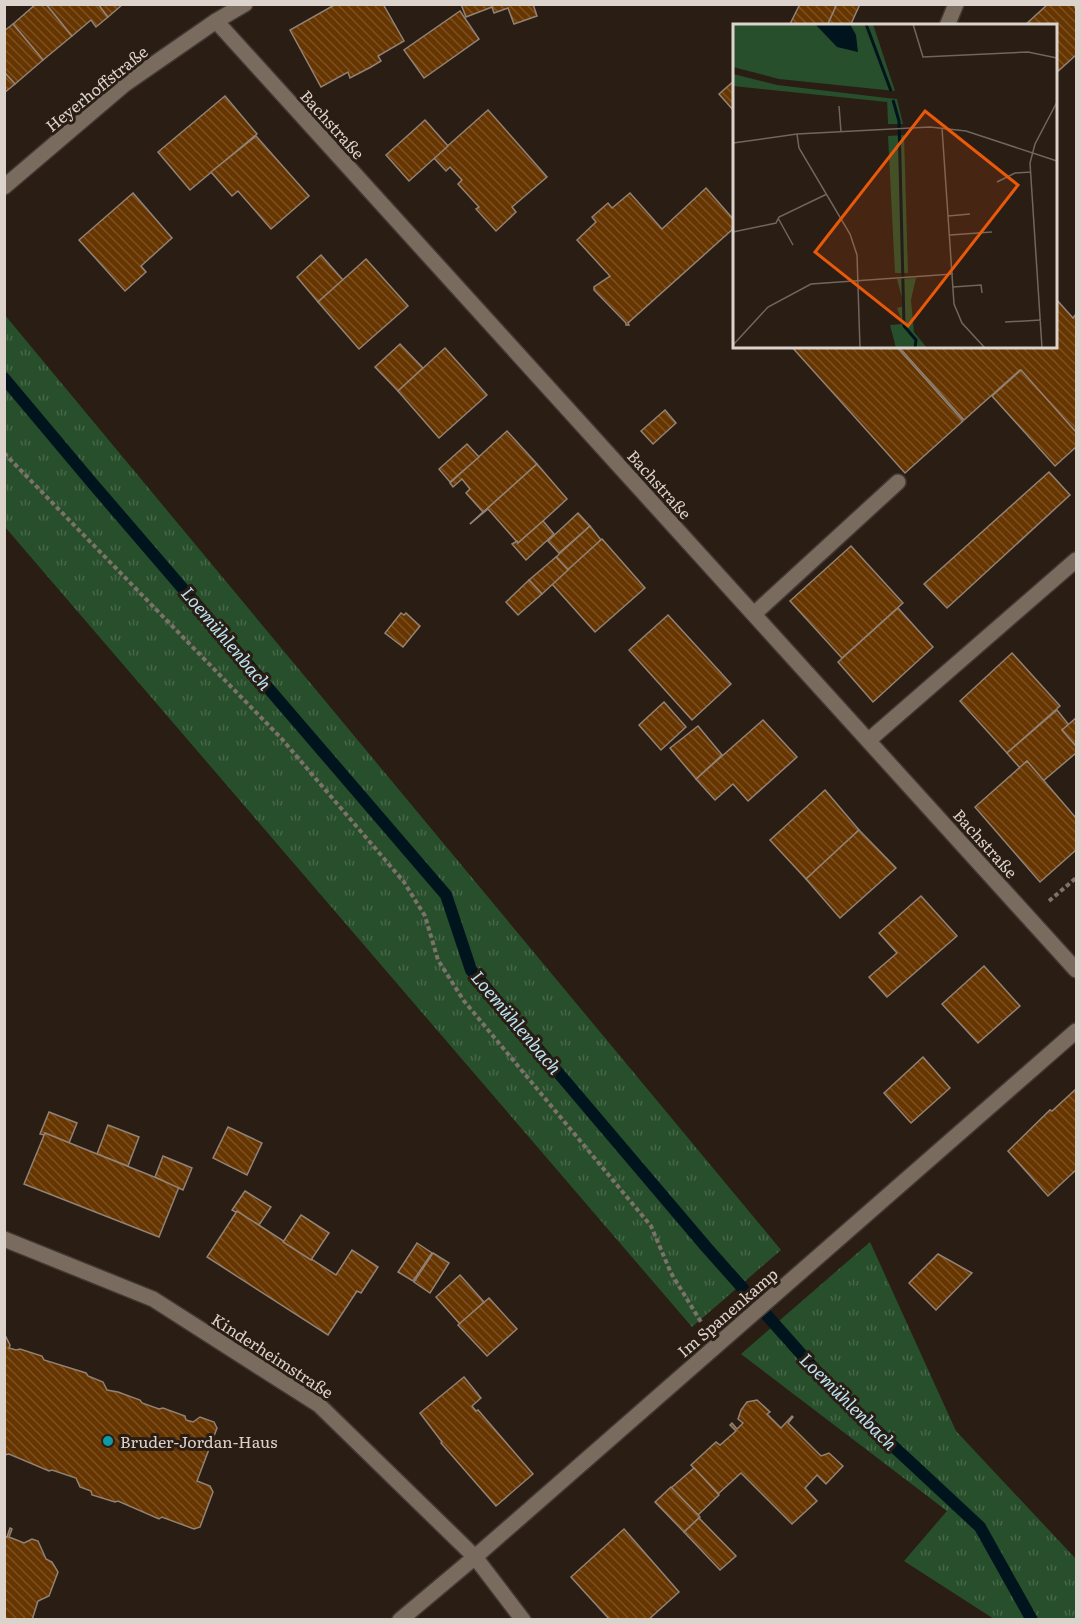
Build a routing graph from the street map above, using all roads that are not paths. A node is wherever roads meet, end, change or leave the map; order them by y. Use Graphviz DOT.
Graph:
graph roads {
  1 [pos="245,4"];
  2 [pos="956,4"];
  3 [pos="216,21"];
  4 [pos="948,24"];
  5 [pos="4,187"];
  6 [pos="898,482"];
  7 [pos="1077,560"];
  8 [pos="754,614"];
  9 [pos="869,740"];
  10 [pos="1077,970"];
  11 [pos="1077,1031"];
  12 [pos="4,1239"];
  13 [pos="475,1557"];
  14 [pos="400,1620"];
  15 [pos="523,1620"];
  1 -- 3 [label="street, Heyerhoffstraße"];
  2 -- 4 [label="street"];
  3 -- 5 [label="street, Heyerhoffstraße"];
  3 -- 8 [label="street, Bachstraße"];
  6 -- 8 [label="street"];
  7 -- 9 [label="street"];
  8 -- 9 [label="street, Bachstraße"];
  9 -- 10 [label="street, Bachstraße"];
  11 -- 13 [label="street, Im Spanenkamp"];
  12 -- 13 [label="street, Kinderheimstraße"];
  13 -- 14 [label="street, Im Spanenkamp"];
  13 -- 15 [label="street, Kinderheimstraße"];
}
